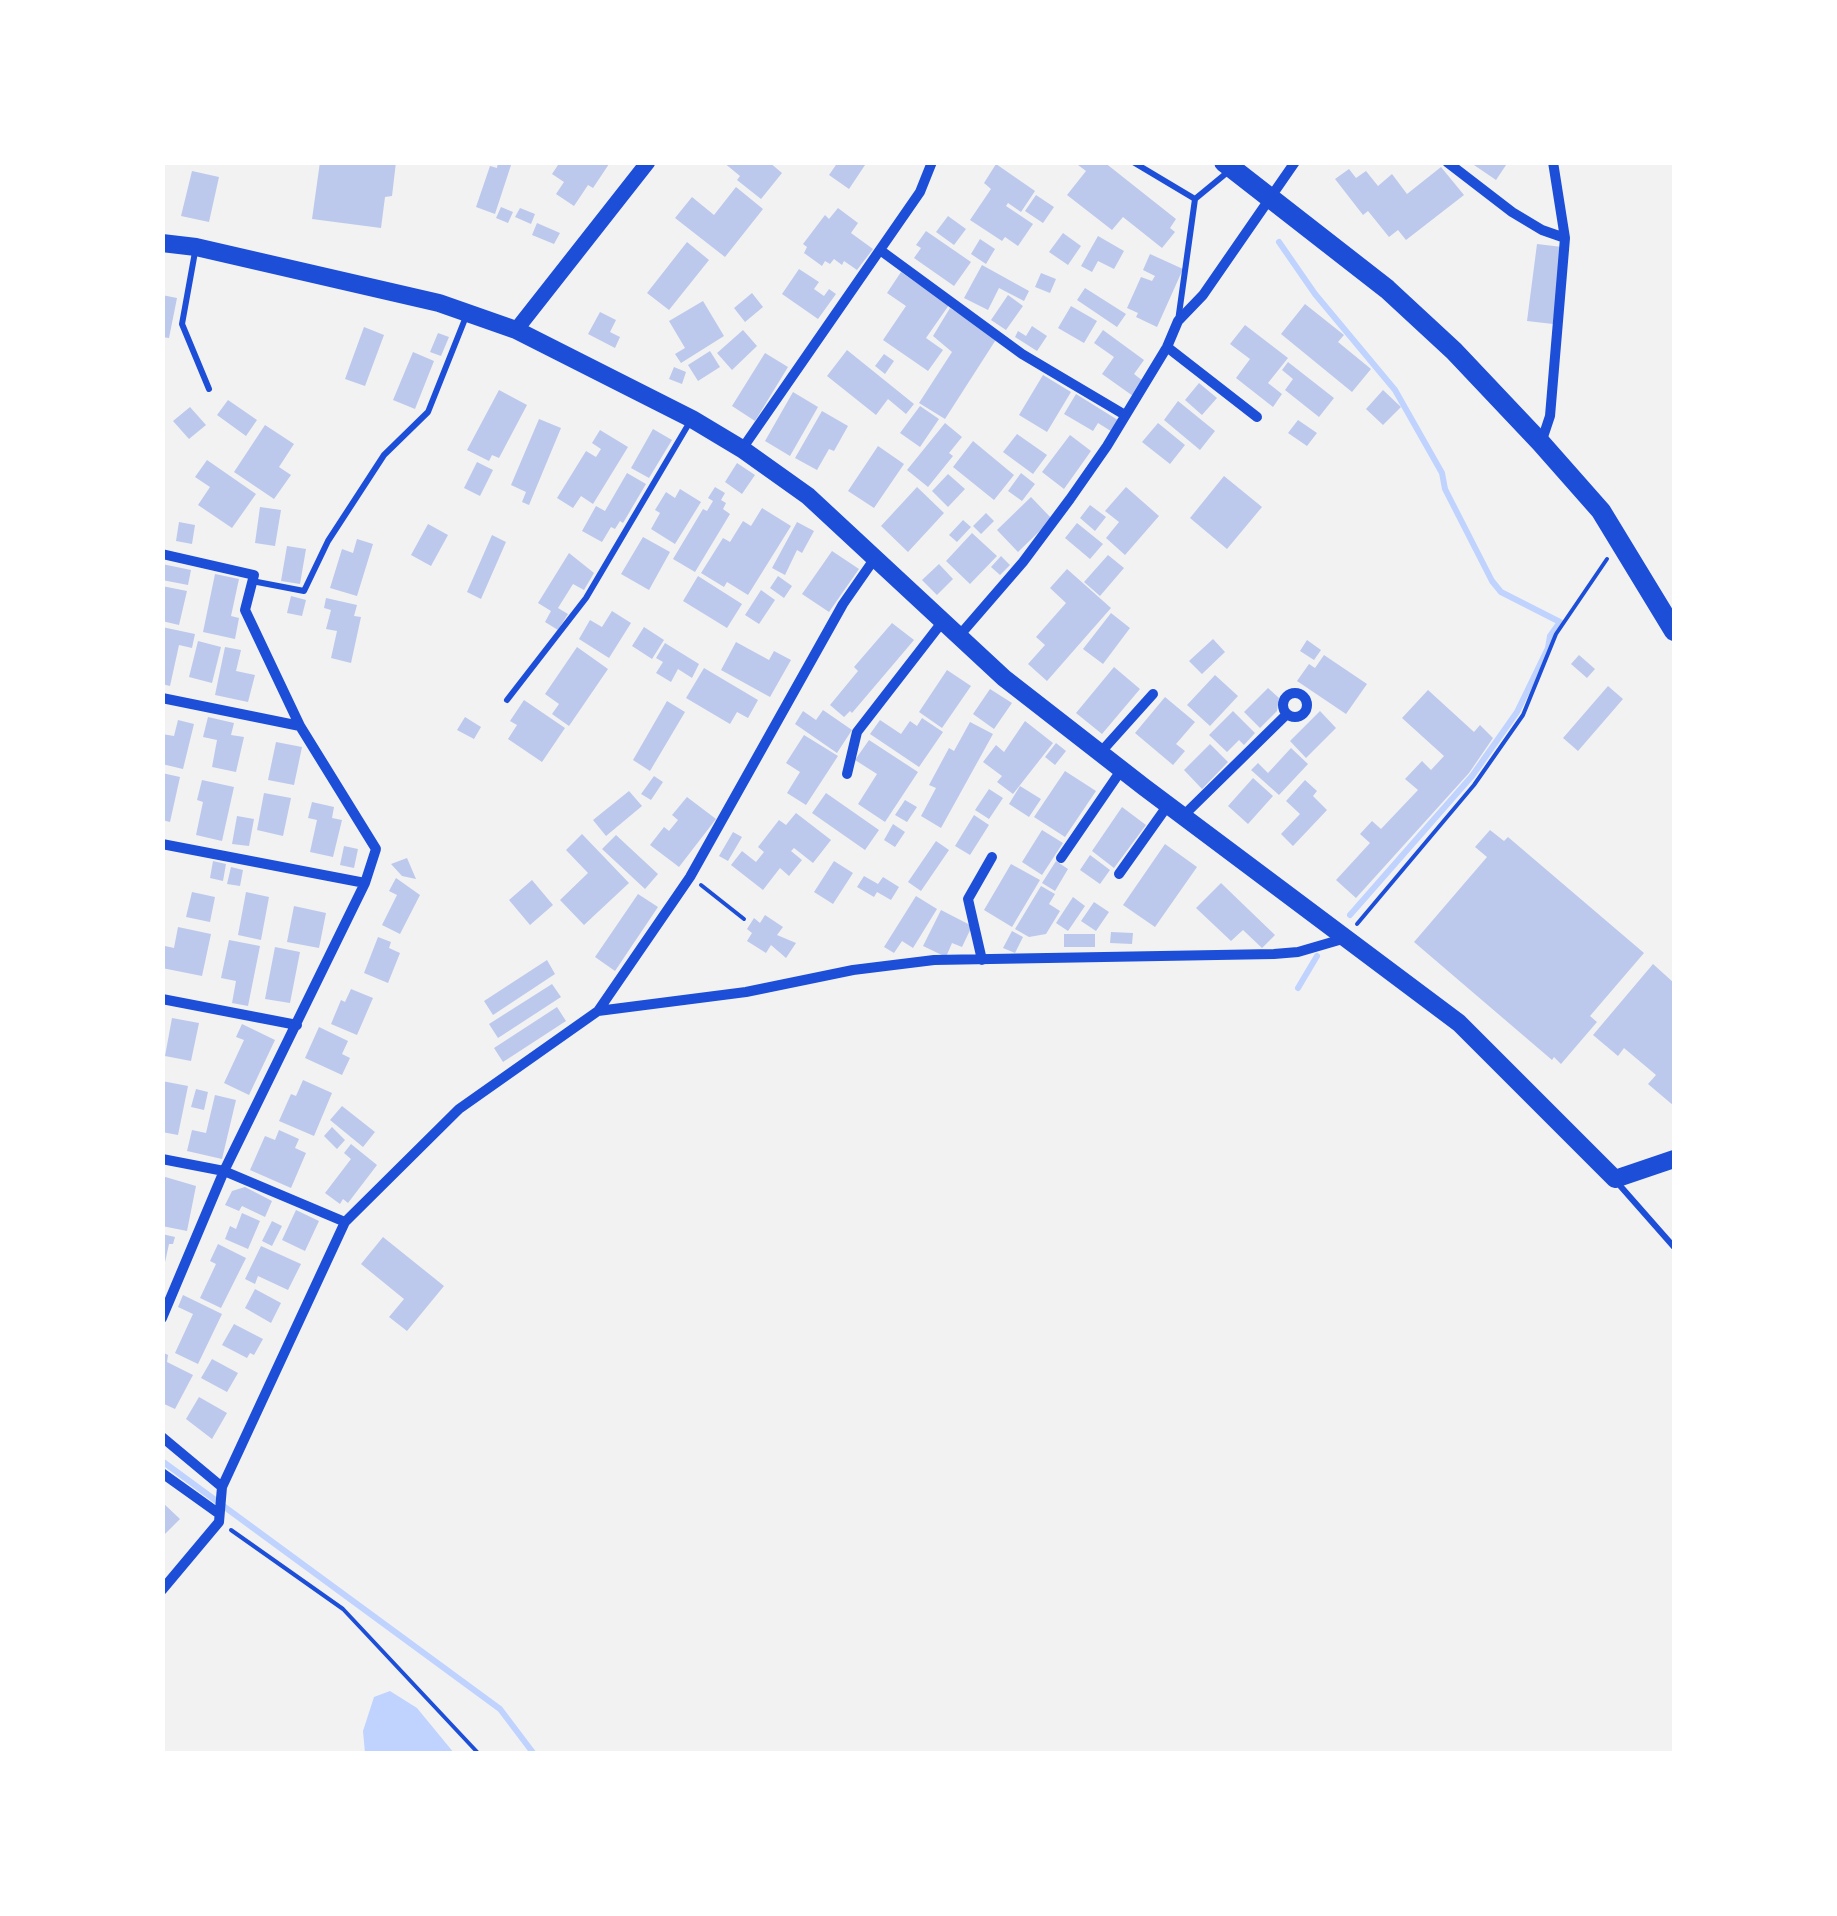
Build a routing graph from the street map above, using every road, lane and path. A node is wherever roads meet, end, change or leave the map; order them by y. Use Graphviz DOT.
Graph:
graph roads {
  1 [pos="932,162"];
  2 [pos="1133,162"];
  3 [pos="1295,162"];
  4 [pos="1446,162"];
  5 [pos="1553,162"];
  6 [pos="645,164"];
  7 [pos="1231,165"];
  8 [pos="1195,199"];
  9 [pos="1270,201"];
  10 [pos="1565,238"];
  11 [pos="162,243"];
  12 [pos="196,247"];
  13 [pos="880,250"];
  14 [pos="468,313"];
  15 [pos="1178,322"];
  16 [pos="516,330"];
  17 [pos="1167,347"];
  18 [pos="210,389"];
  19 [pos="1125,415"];
  20 [pos="1257,417"];
  21 [pos="692,419"];
  22 [pos="1542,442"];
  23 [pos="742,449"];
  24 [pos="1618,542"];
  25 [pos="162,554"];
  26 [pos="875,558"];
  27 [pos="252,581"];
  28 [pos="943,621"];
  29 [pos="1674,631"];
  30 [pos="959,636"];
  31 [pos="1152,694"];
  32 [pos="162,698"];
  33 [pos="507,700"];
  34 [pos="1287,714"];
  35 [pos="300,726"];
  36 [pos="1100,753"];
  37 [pos="1122,769"];
  38 [pos="847,774"];
  39 [pos="1176,810"];
  40 [pos="162,844"];
  41 [pos="992,856"];
  42 [pos="1062,858"];
  43 [pos="1119,874"];
  44 [pos="690,877"];
  45 [pos="366,882"];
  46 [pos="744,920"];
  47 [pos="1346,938"];
  48 [pos="982,960"];
  49 [pos="162,999"];
  50 [pos="598,1011"];
  51 [pos="297,1025"];
  52 [pos="162,1159"];
  53 [pos="1674,1159"];
  54 [pos="224,1172"];
  55 [pos="1615,1179"];
  56 [pos="345,1222"];
  57 [pos="1674,1247"];
  58 [pos="164,1311"];
  59 [pos="162,1437"];
  60 [pos="162,1473"];
  61 [pos="222,1487"];
  62 [pos="219,1517"];
  63 [pos="162,1590"];
  64 [pos="479,1754"];
  1 -- 13 [label="street"];
  2 -- 8 [label="lane"];
  3 -- 9 [label="street"];
  4 -- 10 [label="street"];
  5 -- 10 [label="street"];
  6 -- 16 [label="street"];
  7 -- 8 [label="lane"];
  7 -- 9 [label="highway"];
  8 -- 15 [label="lane"];
  9 -- 15 [label="street"];
  9 -- 22 [label="highway"];
  10 -- 22 [label="street"];
  11 -- 12 [label="main road"];
  12 -- 14 [label="main road"];
  12 -- 18 [label="lane"];
  13 -- 19 [label="street"];
  13 -- 23 [label="street"];
  14 -- 16 [label="main road"];
  14 -- 27 [label="lane"];
  15 -- 17 [label="street"];
  16 -- 21 [label="main road"];
  17 -- 19 [label="street"];
  17 -- 20 [label="street"];
  19 -- 30 [label="street"];
  21 -- 23 [label="main road"];
  21 -- 33 [label="lane"];
  22 -- 24 [label="highway"];
  23 -- 26 [label="main road"];
  24 -- 29 [label="highway"];
  24 -- 47 [label="path"];
  25 -- 27 [label="street"];
  26 -- 28 [label="main road"];
  26 -- 44 [label="street"];
  27 -- 35 [label="street"];
  28 -- 30 [label="main road"];
  28 -- 38 [label="street"];
  30 -- 36 [label="main road"];
  31 -- 36 [label="street"];
  32 -- 35 [label="street"];
  34 -- 39 [label="street"];
  35 -- 45 [label="street"];
  36 -- 37 [label="main road"];
  37 -- 39 [label="main road"];
  37 -- 42 [label="street"];
  39 -- 43 [label="street"];
  39 -- 47 [label="main road"];
  40 -- 45 [label="street"];
  41 -- 48 [label="street"];
  44 -- 46 [label="path"];
  44 -- 50 [label="street"];
  45 -- 51 [label="street"];
  47 -- 48 [label="street"];
  47 -- 55 [label="main road"];
  48 -- 50 [label="street"];
  49 -- 51 [label="street"];
  50 -- 56 [label="street"];
  51 -- 54 [label="street"];
  52 -- 54 [label="street"];
  53 -- 55 [label="main road"];
  54 -- 56 [label="street"];
  54 -- 58 [label="street"];
  55 -- 57 [label="lane"];
  56 -- 61 [label="street"];
  59 -- 61 [label="street"];
  60 -- 62 [label="street"];
  61 -- 62 [label="street"];
  62 -- 63 [label="street"];
  62 -- 64 [label="path"];
}
